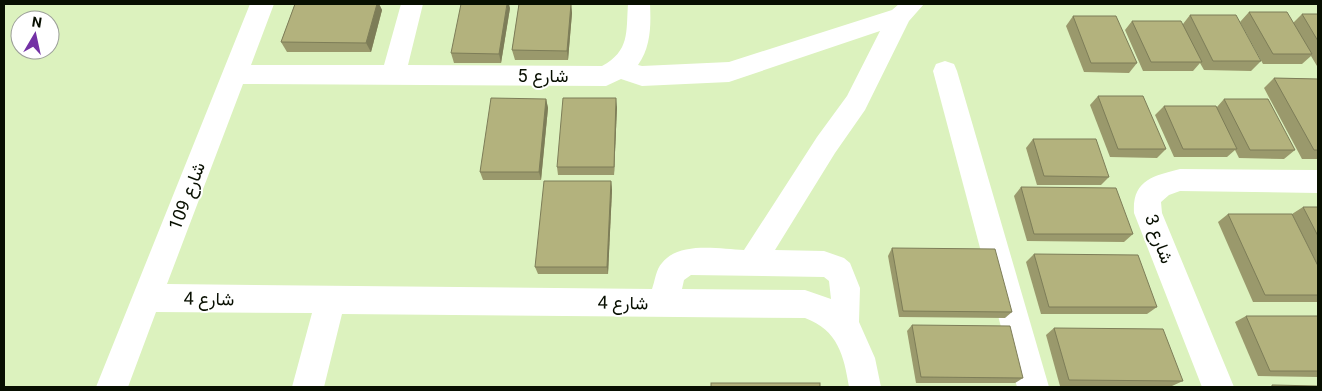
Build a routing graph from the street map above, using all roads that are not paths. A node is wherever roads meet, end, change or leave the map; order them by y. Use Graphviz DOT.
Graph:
graph roads {
  1 [pos="262,4"];
  2 [pos="412,4"];
  3 [pos="639,4"];
  4 [pos="906,10"];
  5 [pos="620,69"];
  6 [pos="945,71"];
  7 [pos="234,74"];
  8 [pos="393,76"];
  9 [pos="1318,181"];
  10 [pos="752,262"];
  11 [pos="148,298"];
  12 [pos="330,300"];
  13 [pos="662,303"];
  14 [pos="843,325"];
  15 [pos="112,387"];
  16 [pos="308,387"];
  17 [pos="865,387"];
  18 [pos="1033,387"];
  19 [pos="1218,387"];
  1 -- 7 [label="street, شارع 109"];
  2 -- 8 [label="street"];
  3 -- 5 [label="street"];
  4 -- 5 [label="street"];
  4 -- 10 [label="street"];
  5 -- 8 [label="street, شارع 5"];
  6 -- 18 [label="street"];
  7 -- 8 [label="street, شارع 5"];
  7 -- 11 [label="street, شارع 109"];
  9 -- 19 [label="street, شارع 3"];
  10 -- 13 [label="street"];
  10 -- 14 [label="street"];
  11 -- 12 [label="street, شارع 4"];
  11 -- 15 [label="street, شارع 109"];
  12 -- 13 [label="street, شارع 4"];
  12 -- 16 [label="street"];
  13 -- 14 [label="street, شارع 4"];
  14 -- 17 [label="street, شارع 4"];
}
